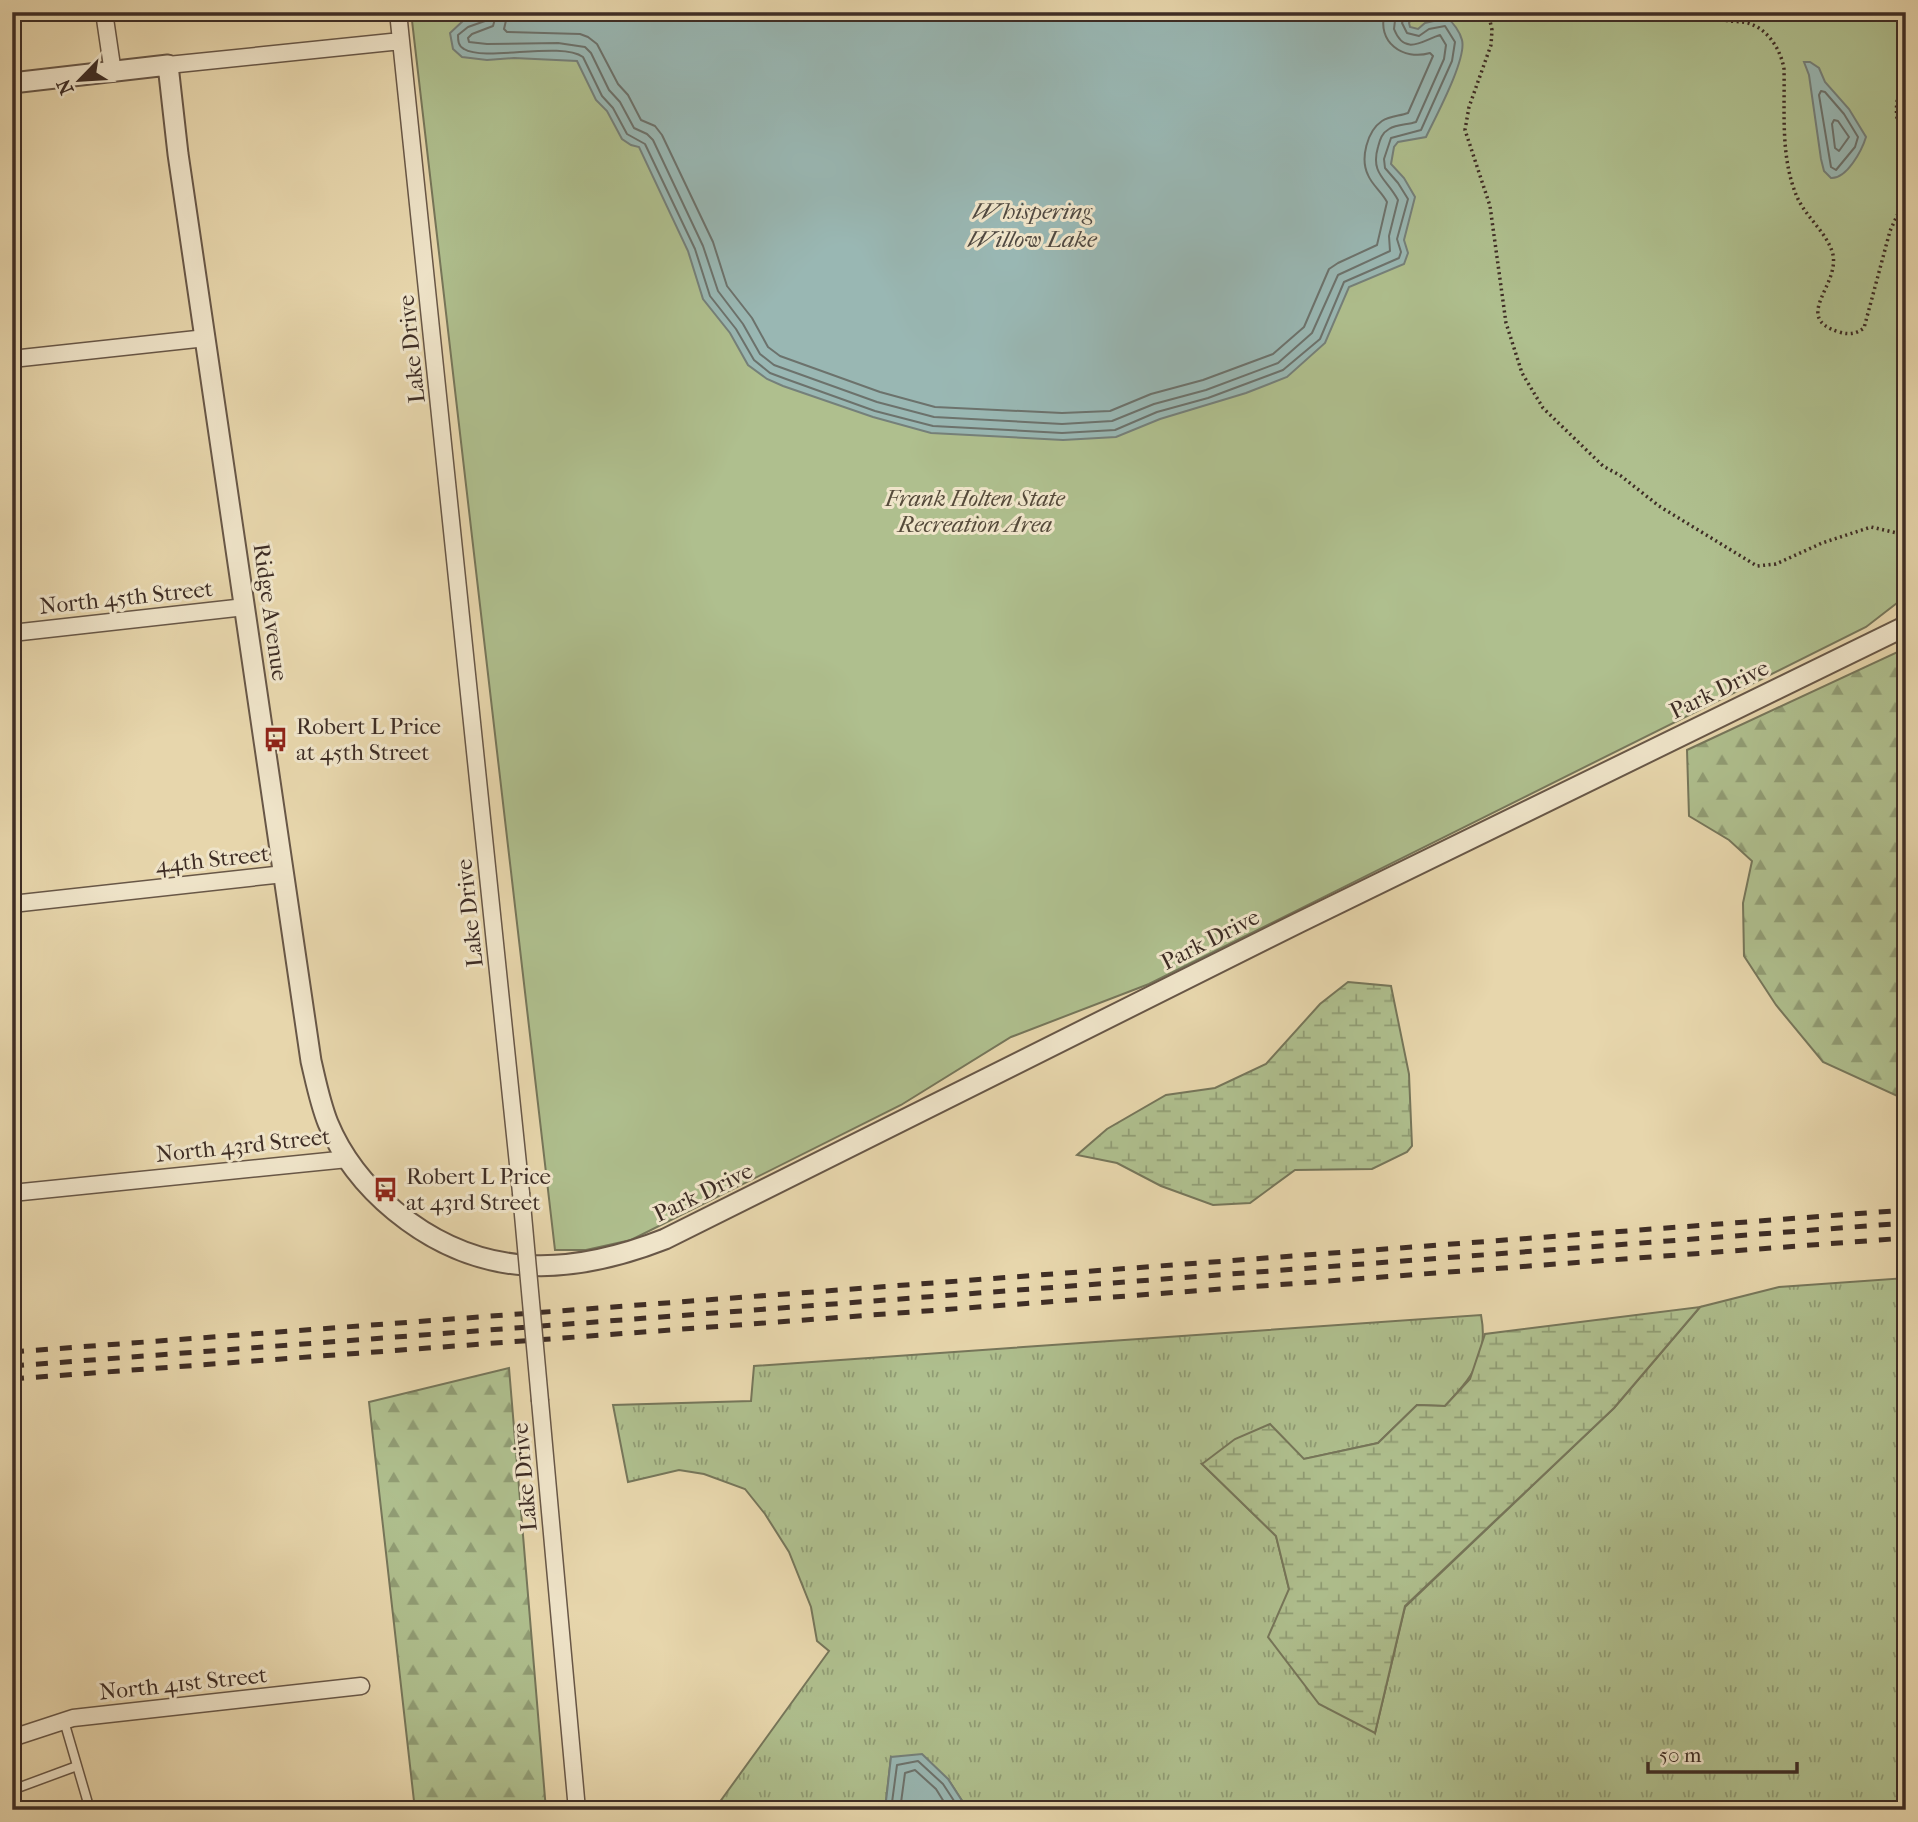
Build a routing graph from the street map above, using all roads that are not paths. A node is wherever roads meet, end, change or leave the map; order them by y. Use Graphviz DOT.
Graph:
graph roads {
  1 [pos="104,12"];
  2 [pos="398,12"];
  3 [pos="401,41"];
  4 [pos="168,65"];
  5 [pos="113,73"];
  6 [pos="12,83"];
  7 [pos="206,338"];
  8 [pos="12,359"];
  9 [pos="245,607"];
  10 [pos="1904,625"];
  11 [pos="12,633"];
  12 [pos="284,874"];
  13 [pos="12,904"];
  14 [pos="348,1159"];
  15 [pos="12,1193"];
  16 [pos="526,1265"];
  17 [pos="361,1686"];
  18 [pos="64,1721"];
  19 [pos="12,1738"];
  20 [pos="77,1766"];
  21 [pos="12,1790"];
  22 [pos="90,1810"];
  23 [pos="577,1810"];
  1 -- 5 [label="street"];
  2 -- 3 [label="street, Lake Drive"];
  3 -- 4 [label="street"];
  3 -- 23 [label="street, Lake Drive, bridge"];
  4 -- 5 [label="street"];
  4 -- 7 [label="street, Ridge Avenue"];
  5 -- 6 [label="street"];
  7 -- 8 [label="street"];
  7 -- 9 [label="street, Ridge Avenue"];
  9 -- 11 [label="street, North 45th Street"];
  9 -- 12 [label="street, Ridge Avenue"];
  10 -- 16 [label="street, Park Drive"];
  12 -- 13 [label="street, 44th Street"];
  12 -- 14 [label="street, Ridge Avenue"];
  14 -- 15 [label="street, North 43rd Street"];
  14 -- 16 [label="street, North 43rd Street"];
  17 -- 18 [label="street, North 41st Street"];
  18 -- 19 [label="street, North 41st Street"];
  18 -- 20 [label="lane"];
  20 -- 21 [label="lane"];
  20 -- 22 [label="lane"];
}
